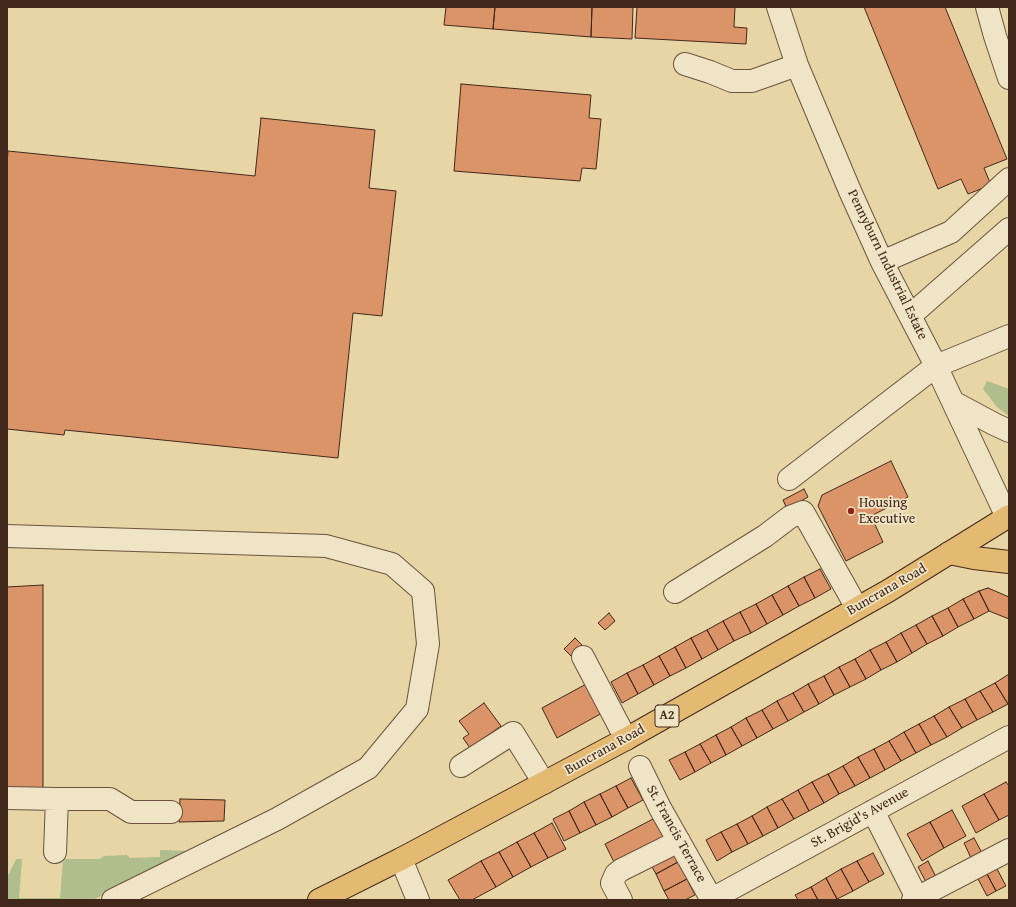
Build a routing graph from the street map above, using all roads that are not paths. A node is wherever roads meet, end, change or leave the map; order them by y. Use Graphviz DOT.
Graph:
graph roads {
  1 [pos="778,7"];
  2 [pos="987,7"];
  3 [pos="685,64"];
  4 [pos="797,65"];
  5 [pos="1009,78"];
  6 [pos="1009,179"];
  7 [pos="1009,229"];
  8 [pos="882,262"];
  9 [pos="911,315"];
  10 [pos="1009,336"];
  11 [pos="936,366"];
  12 [pos="953,402"];
  13 [pos="1009,431"];
  14 [pos="789,479"];
  15 [pos="1008,518"];
  16 [pos="7,536"];
  17 [pos="949,553"];
  18 [pos="1009,562"];
  19 [pos="675,592"];
  20 [pos="857,608"];
  21 [pos="583,657"];
  22 [pos="1009,737"];
  23 [pos="626,739"];
  24 [pos="461,766"];
  25 [pos="640,767"];
  26 [pos="544,783"];
  27 [pos="7,798"];
  28 [pos="57,799"];
  29 [pos="873,811"];
  30 [pos="171,812"];
  31 [pos="679,841"];
  32 [pos="1009,850"];
  33 [pos="55,852"];
  34 [pos="401,859"];
  35 [pos="916,899"];
  36 [pos="113,900"];
  37 [pos="319,900"];
  38 [pos="418,900"];
  39 [pos="621,900"];
  40 [pos="712,900"];
  1 -- 4 [label="street, Pennyburn Industrial Estate"];
  2 -- 5 [label="street"];
  3 -- 4 [label="street"];
  4 -- 8 [label="street, Pennyburn Industrial Estate"];
  6 -- 8 [label="street"];
  7 -- 9 [label="street"];
  8 -- 9 [label="street, Pennyburn Industrial Estate"];
  9 -- 11 [label="street, Pennyburn Industrial Estate"];
  10 -- 11 [label="street"];
  11 -- 12 [label="street, Pennyburn Industrial Estate"];
  11 -- 14 [label="street"];
  12 -- 13 [label="street"];
  12 -- 15 [label="street, Pennyburn Industrial Estate"];
  15 -- 17 [label="main road, Buncrana Road / A2"];
  16 -- 36 [label="street"];
  17 -- 18 [label="main road"];
  17 -- 20 [label="main road, Buncrana Road / A2"];
  19 -- 20 [label="street"];
  20 -- 23 [label="main road, Buncrana Road / A2"];
  21 -- 23 [label="street"];
  22 -- 29 [label="street, St. Brigid's Avenue"];
  23 -- 26 [label="main road, Buncrana Road / A2"];
  24 -- 26 [label="street"];
  25 -- 31 [label="street, St. Francis Terrace"];
  26 -- 34 [label="main road, Buncrana Road / A2"];
  27 -- 28 [label="street"];
  28 -- 30 [label="street"];
  28 -- 33 [label="street"];
  29 -- 35 [label="street"];
  29 -- 40 [label="street, St. Brigid's Avenue"];
  31 -- 39 [label="street"];
  31 -- 40 [label="street, St. Francis Terrace"];
  32 -- 35 [label="street"];
  34 -- 37 [label="main road, Buncrana Road / A2"];
  34 -- 38 [label="street"];
}
